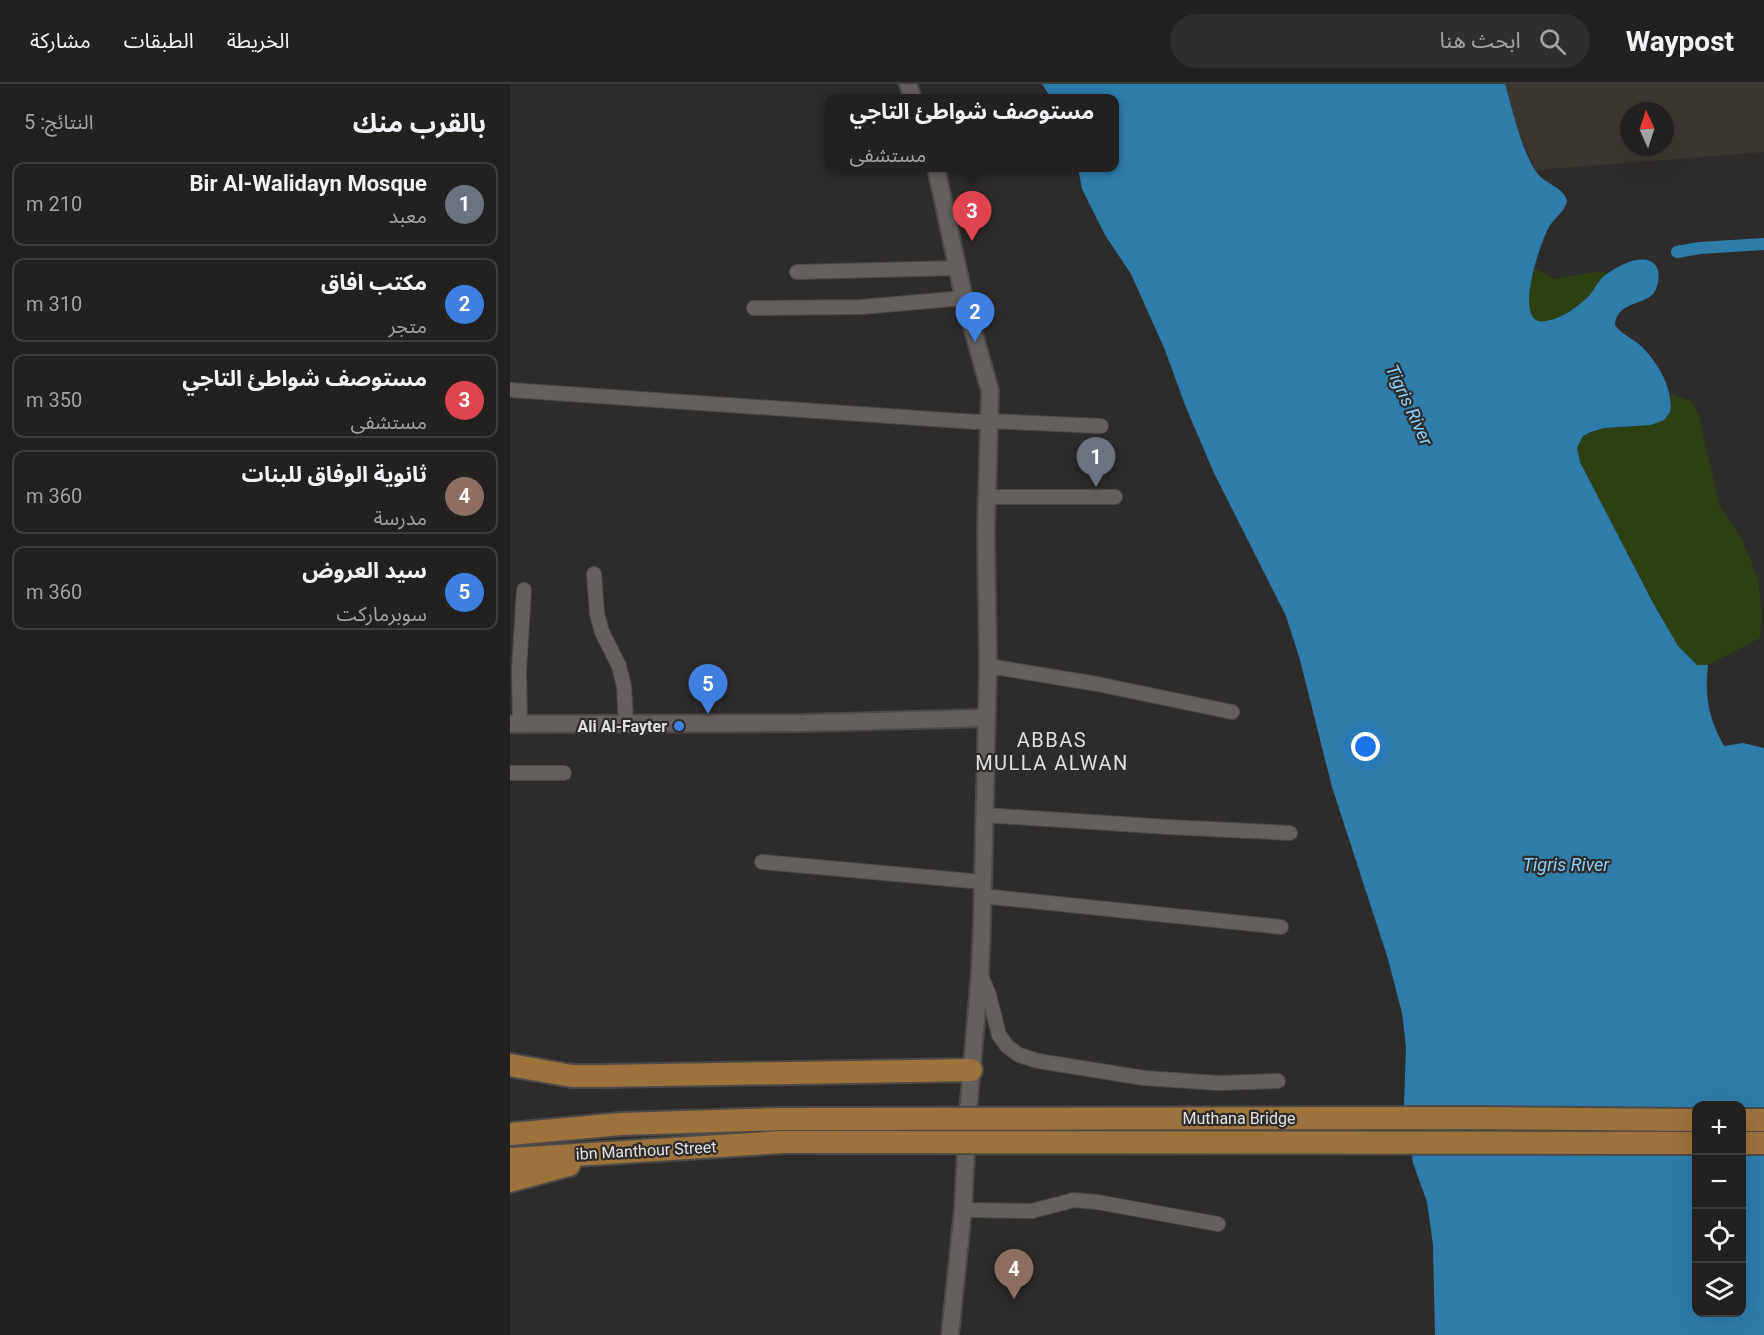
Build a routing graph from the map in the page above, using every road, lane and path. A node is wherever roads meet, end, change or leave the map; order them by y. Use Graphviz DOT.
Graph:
graph roads {
  1 [pos="937,172"];
  2 [pos="958,268"];
  3 [pos="797,272"];
  4 [pos="964,298"];
  5 [pos="754,308"];
  6 [pos="510,390"];
  7 [pos="990,421"];
  8 [pos="1101,426"];
  9 [pos="987,496"];
  10 [pos="1115,497"];
  11 [pos="594,574"];
  12 [pos="524,590"];
  13 [pos="988,666"];
  14 [pos="1232,712"];
  15 [pos="986,718"];
  16 [pos="515,723"];
  17 [pos="626,723"];
  18 [pos="510,773"];
  19 [pos="564,773"];
  20 [pos="984,815"];
  21 [pos="1290,833"];
  22 [pos="762,862"];
  23 [pos="983,889"];
  24 [pos="1281,927"];
  25 [pos="980,973"];
  26 [pos="510,1065"];
  27 [pos="971,1070"];
  28 [pos="1278,1081"];
  29 [pos="968,1112"];
  30 [pos="510,1118"];
  31 [pos="782,1119"];
  32 [pos="1692,1120"];
  33 [pos="1746,1120"];
  34 [pos="1764,1120"];
  35 [pos="621,1124"];
  36 [pos="510,1134"];
  37 [pos="783,1142"];
  38 [pos="1692,1143"];
  39 [pos="1746,1143"];
  40 [pos="1764,1143"];
  41 [pos="630,1150"];
  42 [pos="966,1151"];
  43 [pos="510,1159"];
  44 [pos="510,1181"];
  45 [pos="963,1210"];
  46 [pos="1218,1224"];
  47 [pos="950,1335"];
  1 -- 2 [label="street"];
  2 -- 3 [label="street"];
  2 -- 4 [label="street"];
  4 -- 5 [label="street"];
  4 -- 7 [label="street"];
  6 -- 7 [label="street"];
  7 -- 8 [label="street"];
  7 -- 9 [label="street"];
  9 -- 10 [label="street"];
  9 -- 13 [label="street"];
  11 -- 17 [label="street"];
  12 -- 16 [label="street"];
  13 -- 14 [label="street"];
  13 -- 15 [label="street"];
  15 -- 17 [label="street"];
  15 -- 20 [label="street"];
  16 -- 17 [label="street"];
  18 -- 19 [label="street"];
  20 -- 21 [label="street"];
  20 -- 23 [label="street"];
  22 -- 23 [label="street"];
  23 -- 24 [label="street"];
  23 -- 25 [label="street"];
  25 -- 27 [label="street"];
  25 -- 28 [label="street"];
  26 -- 27 [label="highway"];
  27 -- 29 [label="street"];
  30 -- 35 [label="highway"];
  31 -- 32 [label="highway, Muthana Bridge, bridge"];
  31 -- 35 [label="highway, ibn Manthour Street"];
  33 -- 34 [label="highway"];
  35 -- 36 [label="highway, ibn Manthour Street"];
  37 -- 38 [label="highway, Muthana Bridge, bridge"];
  37 -- 41 [label="highway, ibn Manthour Street"];
  39 -- 40 [label="highway"];
  41 -- 43 [label="highway, ibn Manthour Street"];
  41 -- 44 [label="highway"];
  42 -- 45 [label="street"];
  45 -- 46 [label="street"];
  45 -- 47 [label="street"];
}
